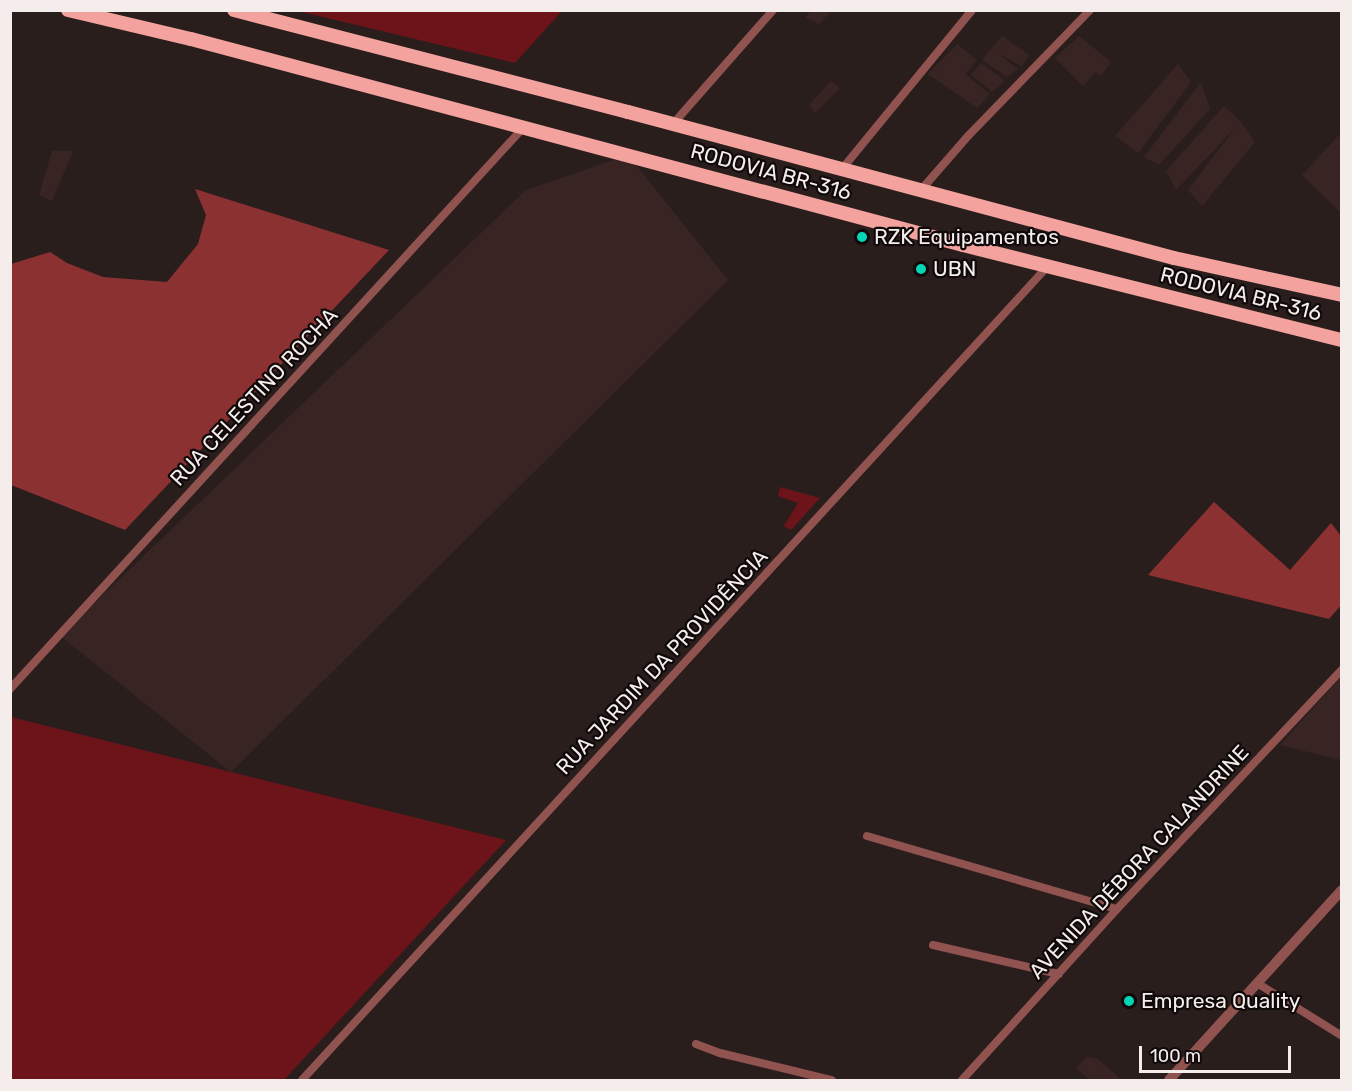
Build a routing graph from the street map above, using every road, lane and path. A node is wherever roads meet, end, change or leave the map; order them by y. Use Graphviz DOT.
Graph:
graph roads {
  1 [pos="68,10"];
  2 [pos="234,10"];
  3 [pos="773,10"];
  4 [pos="972,10"];
  5 [pos="1089,10"];
  6 [pos="673,124"];
  7 [pos="523,128"];
  8 [pos="842,169"];
  9 [pos="921,190"];
  10 [pos="1047,267"];
  11 [pos="1341,295"];
  12 [pos="1341,340"];
  13 [pos="1341,669"];
  14 [pos="10,689"];
  15 [pos="867,836"];
  16 [pos="1341,890"];
  17 [pos="1117,909"];
  18 [pos="933,945"];
  19 [pos="1059,974"];
  20 [pos="1257,983"];
  21 [pos="1341,1036"];
  22 [pos="696,1044"];
  23 [pos="302,1080"];
  24 [pos="832,1080"];
  25 [pos="962,1080"];
  26 [pos="1169,1080"];
  1 -- 7 [label="highway, RODOVIA BR-316"];
  2 -- 6 [label="highway, RODOVIA BR-316"];
  3 -- 6 [label="street"];
  4 -- 8 [label="street"];
  5 -- 9 [label="street"];
  6 -- 8 [label="highway, RODOVIA BR-316"];
  7 -- 10 [label="highway, RODOVIA BR-316"];
  7 -- 14 [label="street, RUA CELESTINO ROCHA"];
  8 -- 9 [label="highway, RODOVIA BR-316"];
  9 -- 11 [label="highway, RODOVIA BR-316"];
  10 -- 12 [label="highway, RODOVIA BR-316"];
  10 -- 23 [label="street, RUA JARDIM DA PROVIDÊNCIA"];
  13 -- 17 [label="street, AVENIDA DÉBORA CALANDRINE"];
  15 -- 17 [label="street"];
  16 -- 20 [label="street"];
  17 -- 19 [label="street, AVENIDA DÉBORA CALANDRINE"];
  18 -- 19 [label="street"];
  19 -- 25 [label="street, AVENIDA DÉBORA CALANDRINE"];
  20 -- 21 [label="street"];
  20 -- 26 [label="street"];
  22 -- 24 [label="street"];
}
